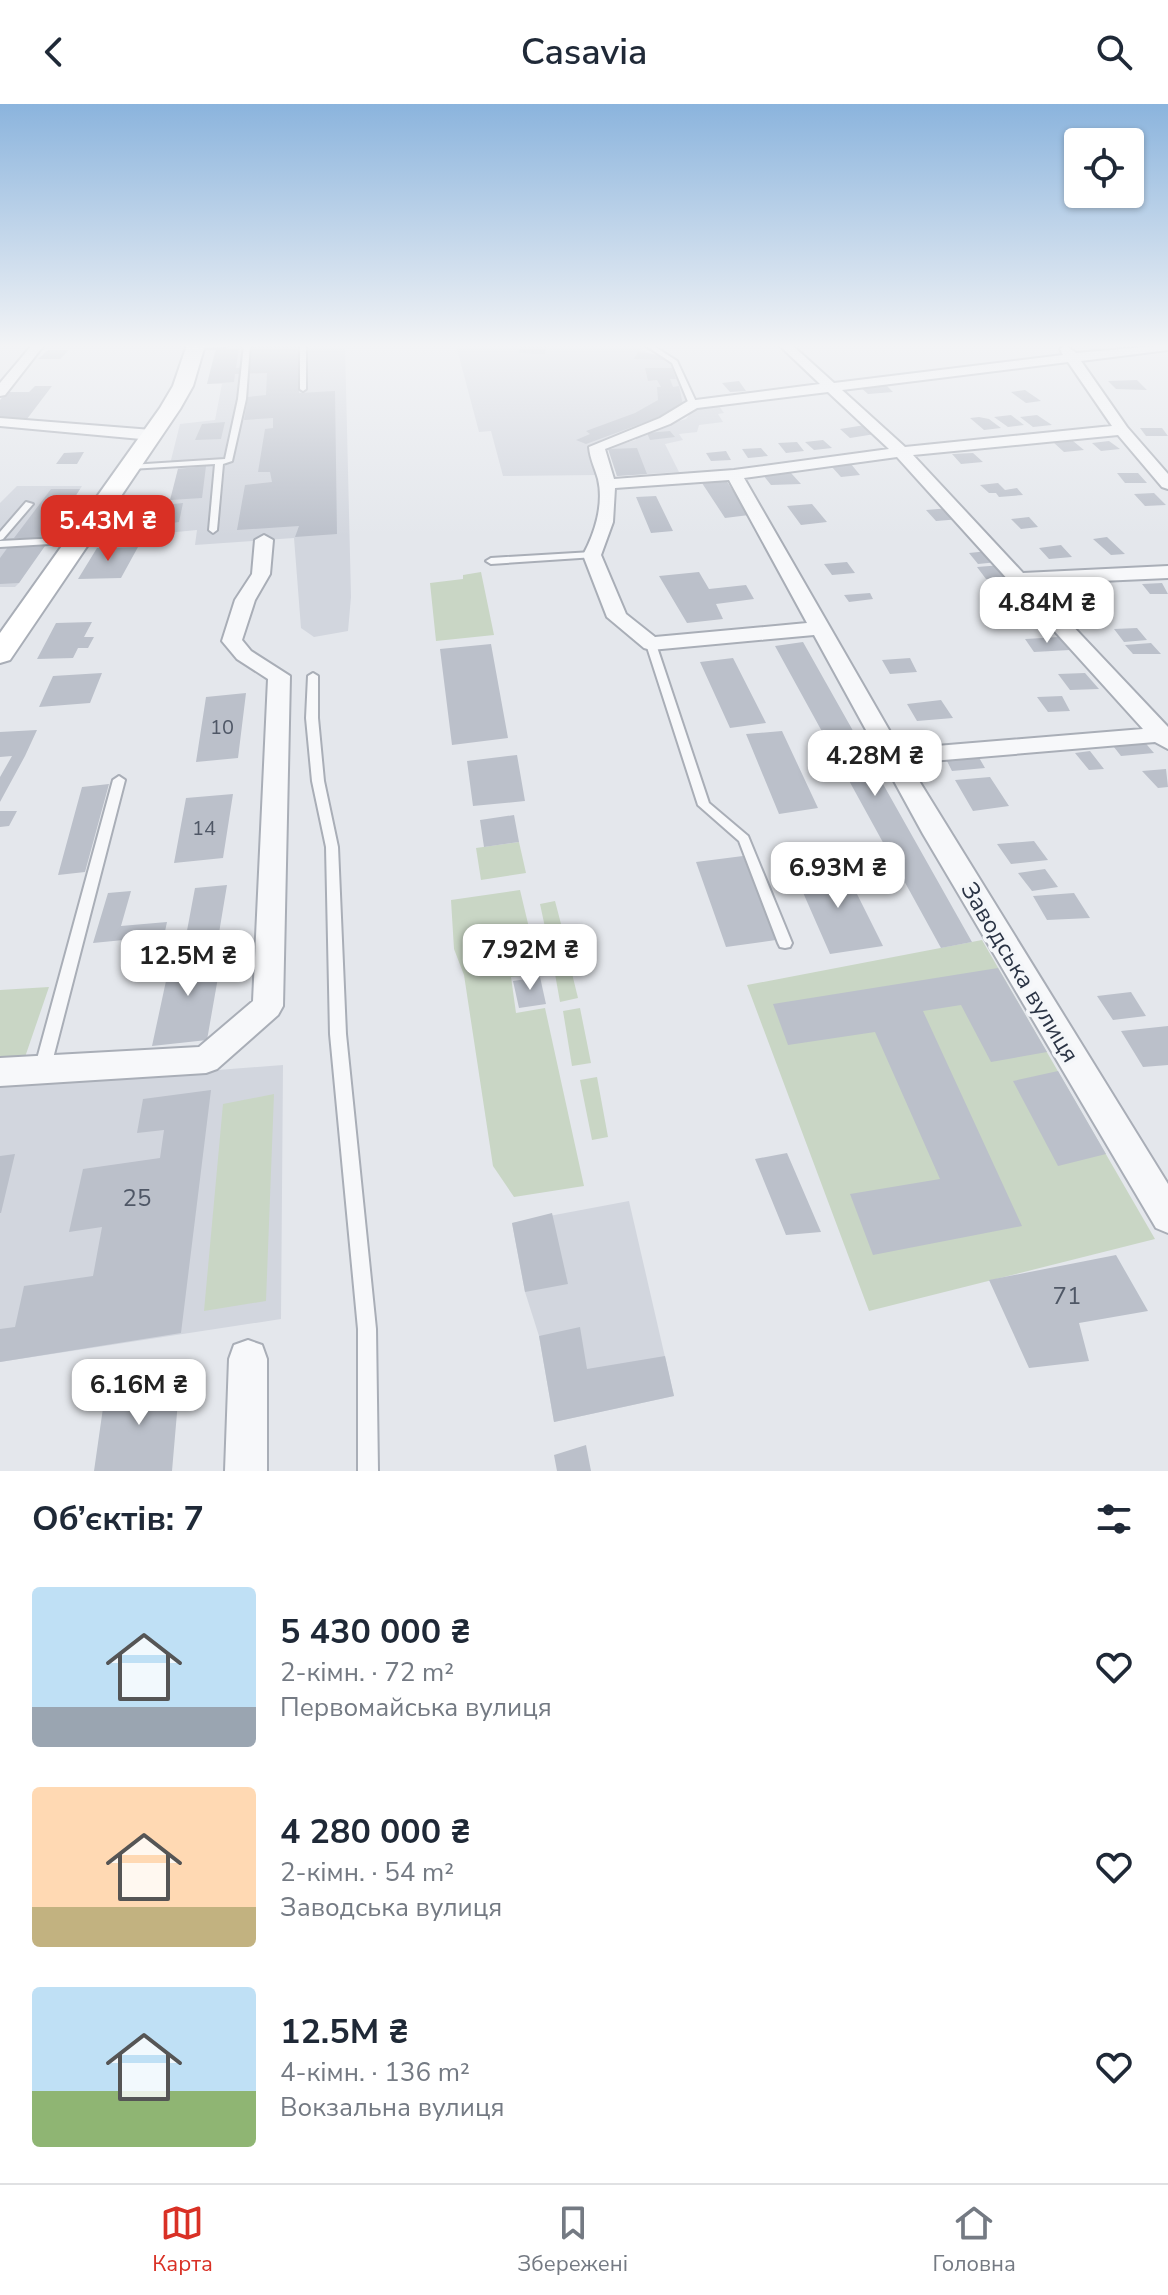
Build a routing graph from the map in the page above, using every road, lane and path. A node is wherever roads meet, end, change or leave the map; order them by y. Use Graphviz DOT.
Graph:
graph roads {
  1 [pos="169,409"];
  2 [pos="240,409"];
  3 [pos="685,409"];
  4 [pos="855,409"];
  5 [pos="1108,409"];
  6 [pos="0,422"];
  7 [pos="1122,430"];
  8 [pos="152,435"];
  9 [pos="901,452"];
  10 [pos="219,461"];
  11 [pos="130,467"];
  12 [pos="734,475"];
  13 [pos="607,484"];
  14 [pos="1168,484"];
  15 [pos="29,504"];
  16 [pos="213,530"];
  17 [pos="0,537"];
  18 [pos="80,540"];
  19 [pos="264,540"];
  20 [pos="0,544"];
  21 [pos="592,555"];
  22 [pos="491,561"];
  23 [pos="1168,572"];
  24 [pos="1018,579"];
  25 [pos="820,628"];
  26 [pos="651,644"];
  27 [pos="0,654"];
  28 [pos="313,676"];
  29 [pos="1166,737"];
  30 [pos="894,757"];
  31 [pos="119,780"];
  32 [pos="785,943"];
  33 [pos="42,1070"];
  34 [pos="0,1072"];
  35 [pos="1168,1216"];
  36 [pos="248,1359"];
  37 [pos="246,1471"];
  38 [pos="368,1471"];
  1 -- 8 [label="street"];
  2 -- 10 [label="lane"];
  3 -- 13 [label="street"];
  4 -- 9 [label="street"];
  5 -- 7 [label="street"];
  6 -- 8 [label="street"];
  7 -- 9 [label="street"];
  7 -- 14 [label="street"];
  8 -- 11 [label="street"];
  9 -- 12 [label="street"];
  9 -- 24 [label="street"];
  10 -- 11 [label="lane"];
  10 -- 16 [label="lane"];
  11 -- 18 [label="street"];
  12 -- 13 [label="street"];
  12 -- 25 [label="street, Заводська вулиця"];
  13 -- 21 [label="street"];
  15 -- 17 [label="lane"];
  18 -- 20 [label="lane"];
  18 -- 27 [label="street"];
  19 -- 33 [label="street"];
  21 -- 22 [label="lane"];
  21 -- 26 [label="street"];
  23 -- 24 [label="street"];
  24 -- 29 [label="street"];
  25 -- 26 [label="street"];
  25 -- 30 [label="street, Заводська вулиця"];
  26 -- 32 [label="lane"];
  28 -- 38 [label="lane"];
  29 -- 30 [label="street"];
  30 -- 35 [label="street, Заводська вулиця"];
  31 -- 33 [label="lane"];
  33 -- 34 [label="street"];
  36 -- 37 [label="street"];
}
